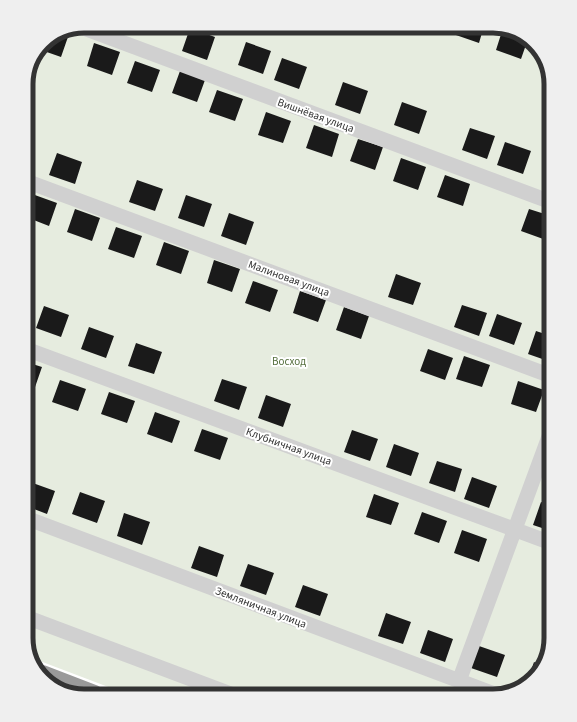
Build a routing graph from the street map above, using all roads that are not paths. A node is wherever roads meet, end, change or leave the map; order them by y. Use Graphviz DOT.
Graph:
graph roads {
  1 [pos="97,33"];
  2 [pos="33,184"];
  3 [pos="544,199"];
  4 [pos="33,352"];
  5 [pos="544,373"];
  6 [pos="544,451"];
  7 [pos="33,521"];
  8 [pos="515,529"];
  9 [pos="544,540"];
  10 [pos="33,620"];
  11 [pos="459,681"];
  12 [pos="217,689"];
  13 [pos="481,689"];
  1 -- 3 [label="street, Вишнёвая улица"];
  2 -- 5 [label="street, Малиновая улица"];
  4 -- 8 [label="street, Клубничная улица"];
  6 -- 8 [label="street"];
  7 -- 11 [label="street, Земляничная улица"];
  8 -- 9 [label="street, Клубничная улица"];
  8 -- 11 [label="street"];
  10 -- 12 [label="street"];
  11 -- 13 [label="street, Земляничная улица"];
}
